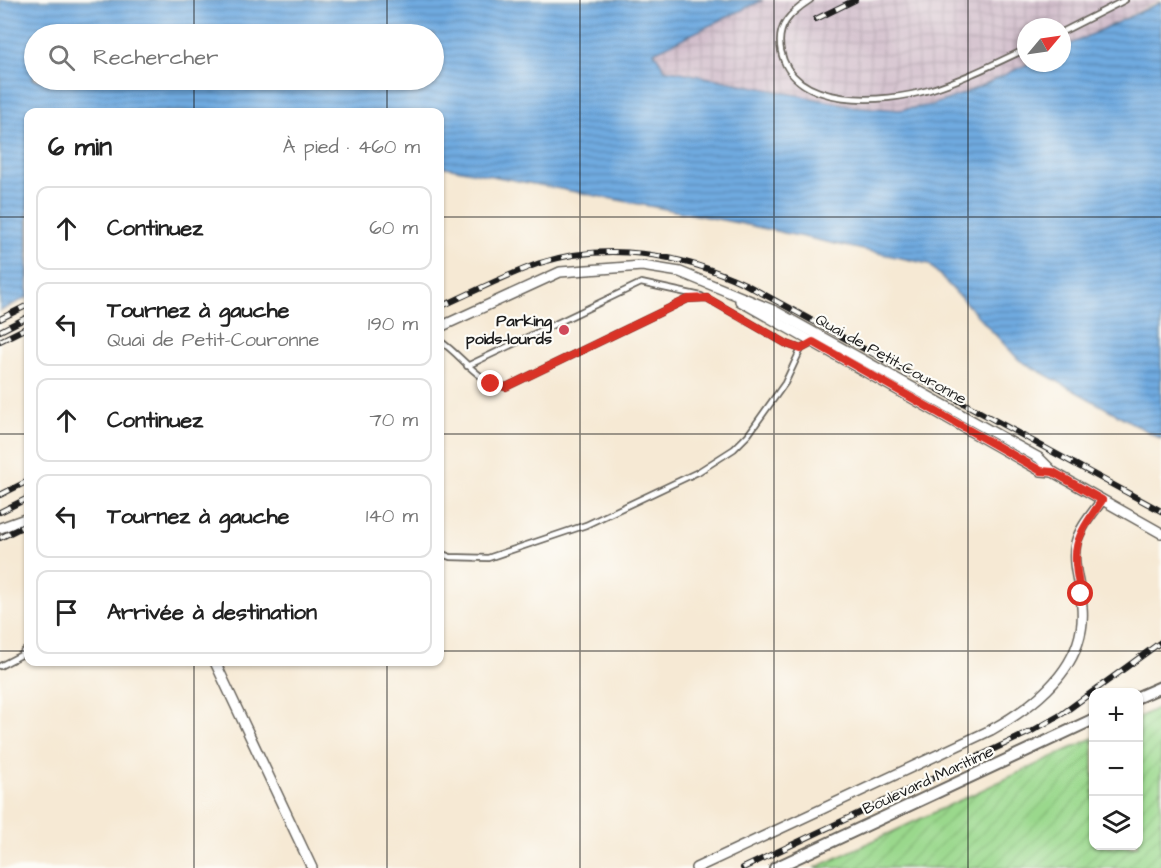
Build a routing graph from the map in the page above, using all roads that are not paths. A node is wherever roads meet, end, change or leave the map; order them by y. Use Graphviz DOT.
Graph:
graph roads {
  1 [pos="810,0"];
  2 [pos="1125,0"];
  3 [pos="1071,27"];
  4 [pos="1017,53"];
  5 [pos="707,298"];
  6 [pos="444,325"];
  7 [pos="816,339"];
  8 [pos="444,345"];
  9 [pos="801,349"];
  10 [pos="467,366"];
  11 [pos="1102,500"];
  12 [pos="24,519"];
  13 [pos="0,528"];
  14 [pos="1161,533"];
  15 [pos="444,554"];
  16 [pos="24,654"];
  17 [pos="0,666"];
  18 [pos="217,666"];
  19 [pos="1161,687"];
  20 [pos="1143,696"];
  21 [pos="1089,721"];
  22 [pos="789,865"];
  23 [pos="312,868"];
  24 [pos="696,868"];
  25 [pos="775,868"];
  1 -- 4 [label="lane"];
  2 -- 3 [label="lane"];
  5 -- 9 [label="lane"];
  5 -- 10 [label="lane"];
  5 -- 10 [label="lane"];
  6 -- 7 [label="street, Quai de Petit-Couronne"];
  7 -- 9 [label="lane"];
  7 -- 11 [label="street, Quai de Petit-Couronne"];
  8 -- 10 [label="lane"];
  9 -- 15 [label="lane"];
  11 -- 14 [label="street, Quai de Petit-Couronne"];
  11 -- 24 [label="street"];
  12 -- 13 [label="street"];
  16 -- 17 [label="lane"];
  18 -- 23 [label="street"];
  19 -- 20 [label="street"];
  21 -- 22 [label="street, Boulevard Maritime"];
  22 -- 25 [label="street, Boulevard Maritime"];
}
